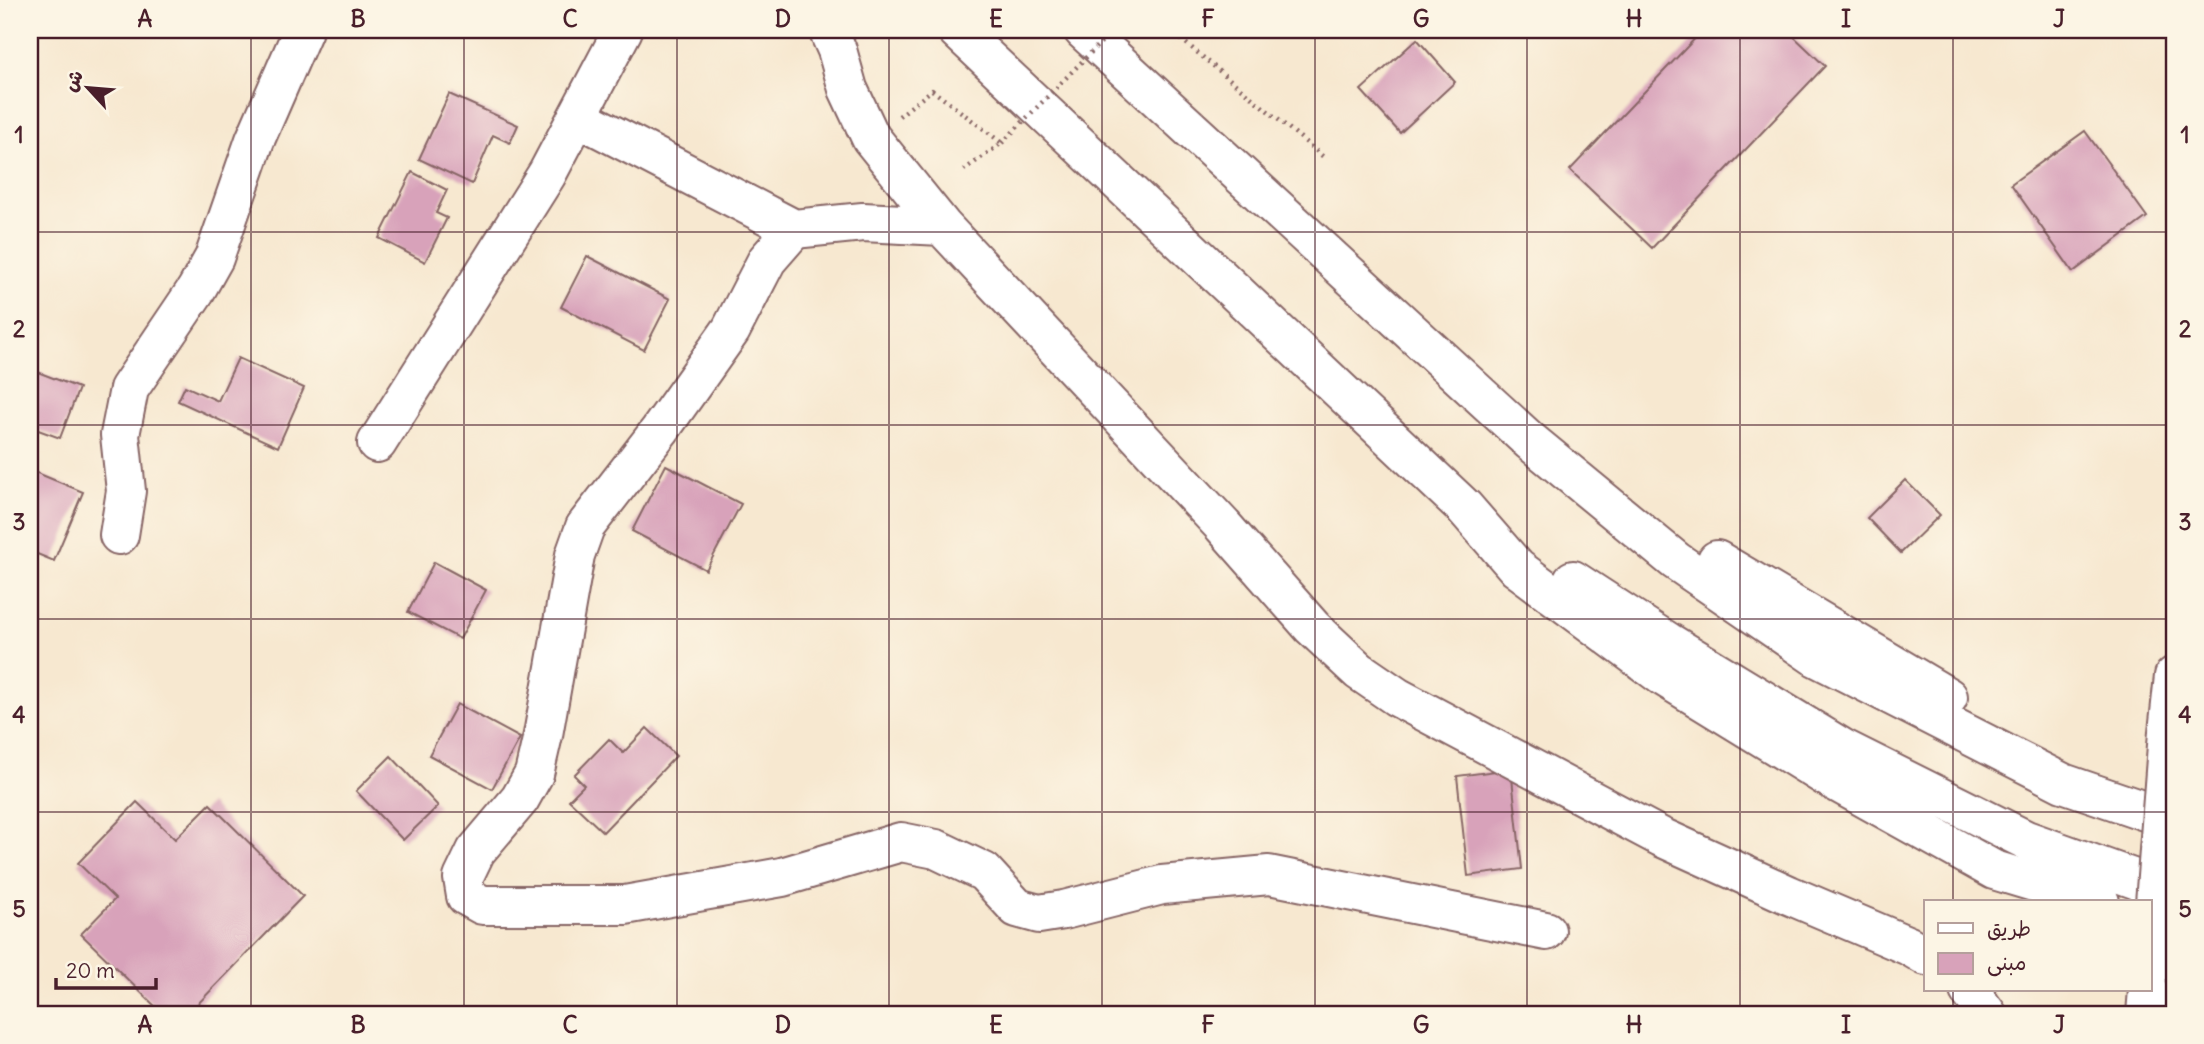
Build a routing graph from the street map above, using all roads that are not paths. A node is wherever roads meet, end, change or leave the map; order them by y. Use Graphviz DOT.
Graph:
graph roads {
  1 [pos="303,30"];
  2 [pos="623,30"];
  3 [pos="828,30"];
  4 [pos="957,30"];
  5 [pos="1083,30"];
  6 [pos="578,117"];
  7 [pos="942,226"];
  8 [pos="794,229"];
  9 [pos="1530,441"];
  10 [pos="377,443"];
  11 [pos="1464,507"];
  12 [pos="119,535"];
  13 [pos="2174,676"];
  14 [pos="2174,801"];
  15 [pos="2174,821"];
  16 [pos="2174,893"];
  17 [pos="2093,900"];
  18 [pos="2152,919"];
  19 [pos="2174,925"];
  20 [pos="1546,931"];
  21 [pos="2152,943"];
  22 [pos="1924,955"];
  23 [pos="1970,992"];
  24 [pos="2148,992"];
  25 [pos="1987,1014"];
  26 [pos="2146,1014"];
  1 -- 12 [label="main road"];
  2 -- 6 [label="main road"];
  3 -- 7 [label="main road"];
  4 -- 11 [label="main road"];
  5 -- 9 [label="main road"];
  6 -- 8 [label="main road"];
  6 -- 10 [label="main road"];
  7 -- 8 [label="main road"];
  7 -- 22 [label="main road"];
  8 -- 20 [label="main road"];
  9 -- 14 [label="main road"];
  9 -- 15 [label="main road"];
  11 -- 16 [label="main road"];
  11 -- 17 [label="main road"];
  13 -- 21 [label="main road, bridge"];
  18 -- 19 [label="main road"];
  23 -- 25 [label="main road"];
  24 -- 26 [label="main road"];
}
